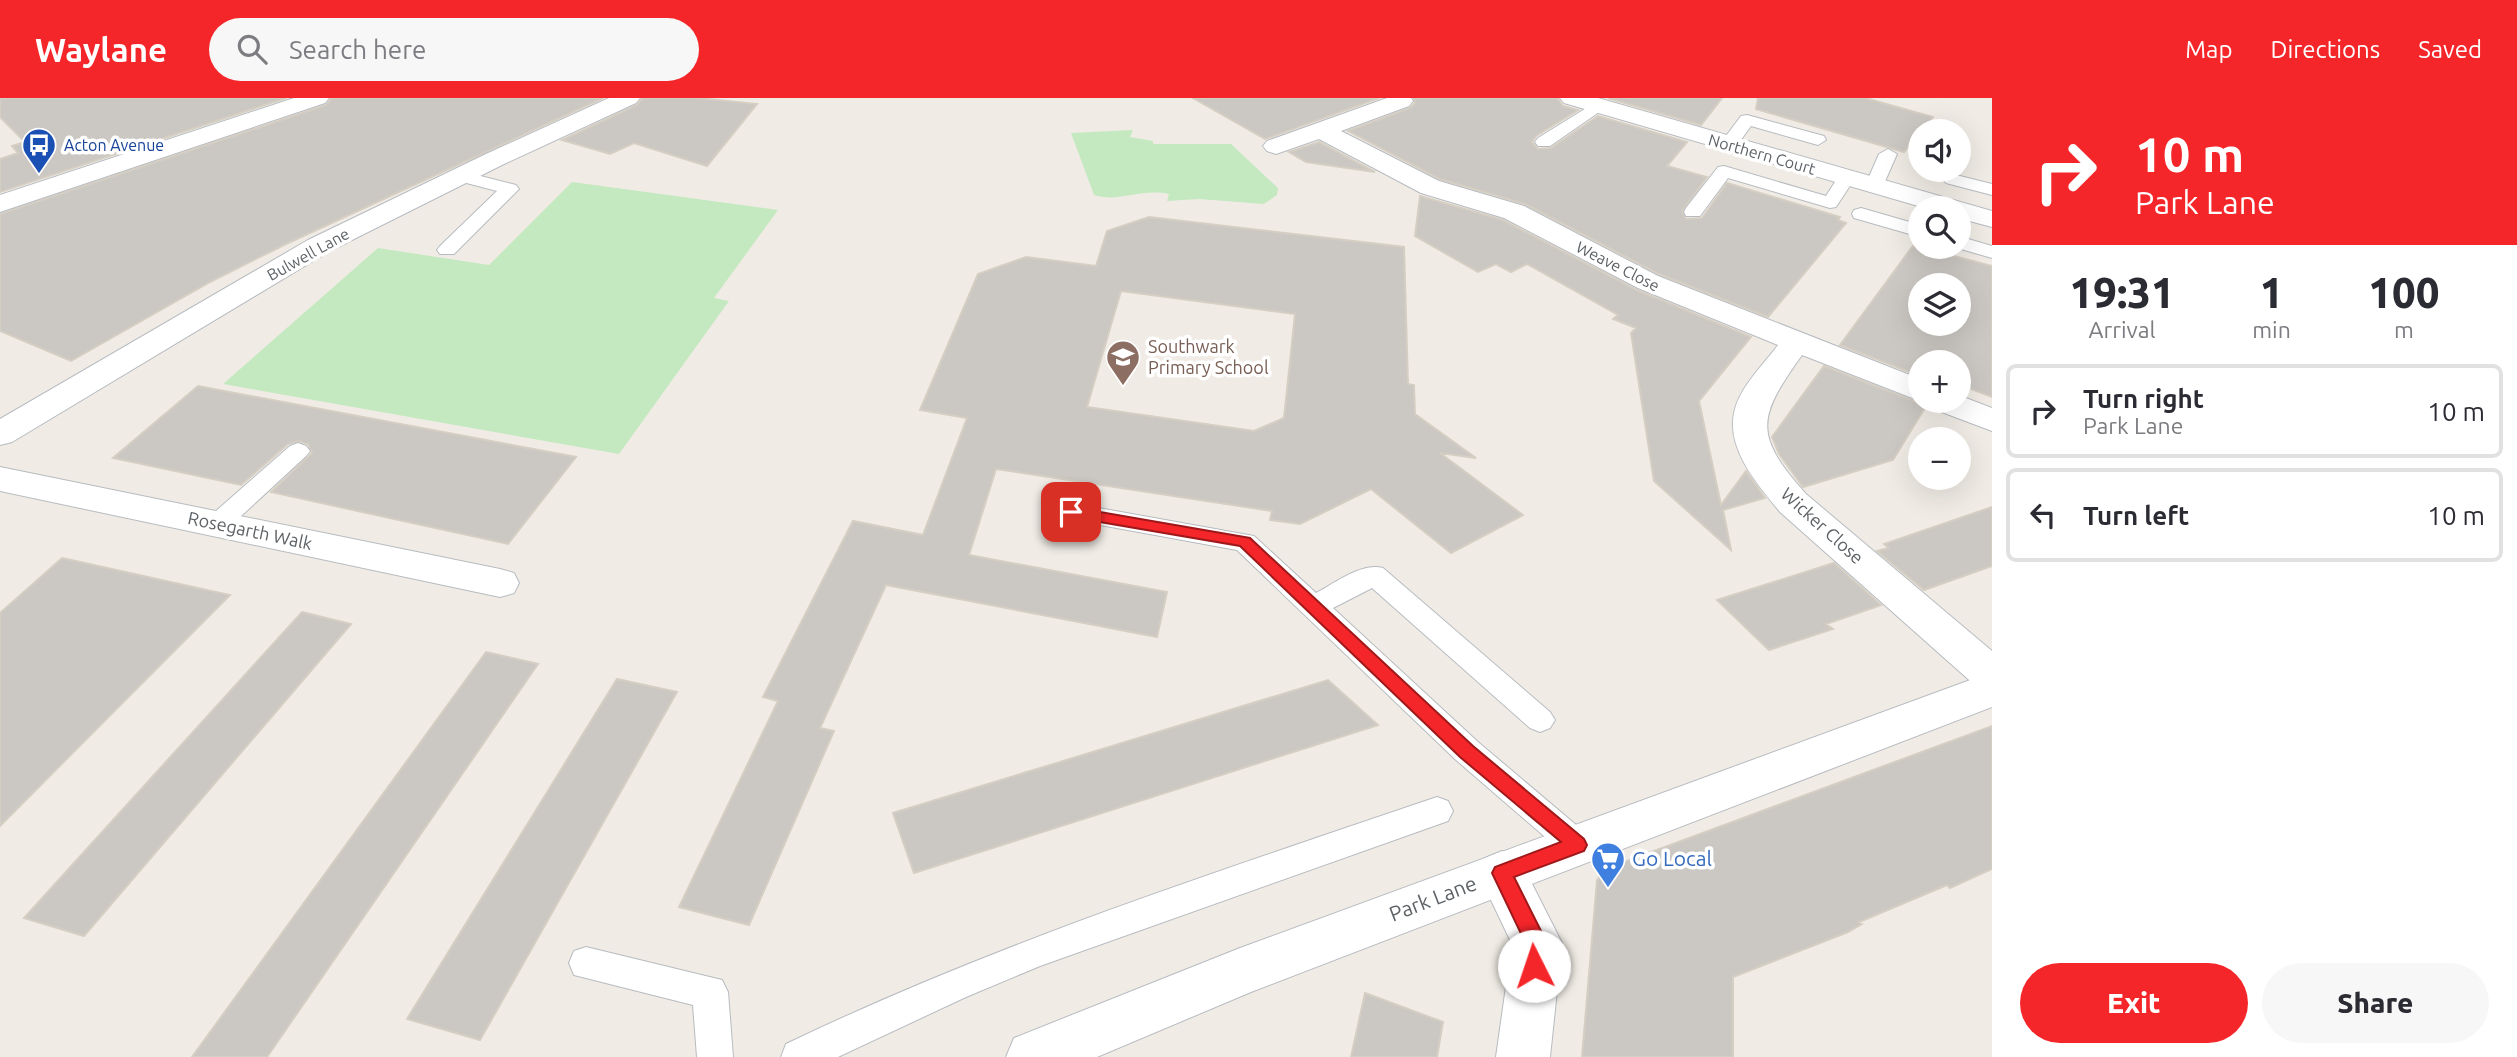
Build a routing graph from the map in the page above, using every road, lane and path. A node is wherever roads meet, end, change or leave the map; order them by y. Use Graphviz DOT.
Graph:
graph roads {
  1 [pos="317,98"];
  2 [pos="628,98"];
  3 [pos="1572,98"];
  4 [pos="1401,100"];
  5 [pos="1596,107"];
  6 [pos="1321,130"];
  7 [pos="1818,140"];
  8 [pos="1544,142"];
  9 [pos="1729,144"];
  10 [pos="1276,146"];
  11 [pos="1888,154"];
  12 [pos="461,176"];
  13 [pos="1846,178"];
  14 [pos="1963,182"];
  15 [pos="1874,186"];
  16 [pos="1992,190"];
  17 [pos="1909,196"];
  18 [pos="1,202"];
  19 [pos="1693,212"];
  20 [pos="1971,213"];
  21 [pos="1861,214"];
  22 [pos="1992,219"];
  23 [pos="1908,228"];
  24 [pos="1971,246"];
  25 [pos="447,250"];
  26 [pos="1992,252"];
  27 [pos="1796,342"];
  28 [pos="1908,386"];
  29 [pos="1971,412"];
  30 [pos="1992,420"];
  31 [pos="0,433"];
  32 [pos="298,451"];
  33 [pos="0,479"];
  34 [pos="1071,512"];
  35 [pos="217,524"];
  36 [pos="500,583"];
  37 [pos="1314,606"];
  38 [pos="1992,675"];
  39 [pos="1992,690"];
  40 [pos="1540,720"];
  41 [pos="1437,811"];
  42 [pos="1577,845"];
  43 [pos="1502,873"];
  44 [pos="586,963"];
  45 [pos="715,1057"];
  46 [pos="799,1057"];
  47 [pos="1033,1057"];
  48 [pos="1523,1057"];
  1 -- 18 [label="street"];
  2 -- 12 [label="street, Bulwell Lane"];
  3 -- 5 [label="street, Northern Court"];
  4 -- 6 [label="street"];
  5 -- 8 [label="lane"];
  5 -- 9 [label="street, Northern Court"];
  6 -- 10 [label="street"];
  6 -- 27 [label="street, Weave Close"];
  7 -- 9 [label="lane"];
  9 -- 13 [label="street, Northern Court"];
  11 -- 15 [label="lane"];
  12 -- 25 [label="lane"];
  12 -- 31 [label="street, Bulwell Lane"];
  13 -- 15 [label="street, Northern Court"];
  13 -- 19 [label="lane"];
  14 -- 16 [label="lane"];
  15 -- 17 [label="street, Northern Court"];
  20 -- 22 [label="street"];
  21 -- 23 [label="lane"];
  24 -- 26 [label="lane"];
  27 -- 28 [label="street, Weave Close"];
  27 -- 38 [label="street, Wicker Close"];
  29 -- 30 [label="street"];
  32 -- 35 [label="lane"];
  33 -- 35 [label="street, Rosegarth Walk"];
  34 -- 37 [label="lane"];
  35 -- 36 [label="street, Rosegarth Walk"];
  37 -- 40 [label="lane"];
  37 -- 42 [label="lane"];
  39 -- 42 [label="street, Park Lane"];
  41 -- 46 [label="lane"];
  42 -- 43 [label="street, Park Lane"];
  43 -- 47 [label="street, Park Lane"];
  43 -- 48 [label="street"];
  44 -- 45 [label="lane"];
}
